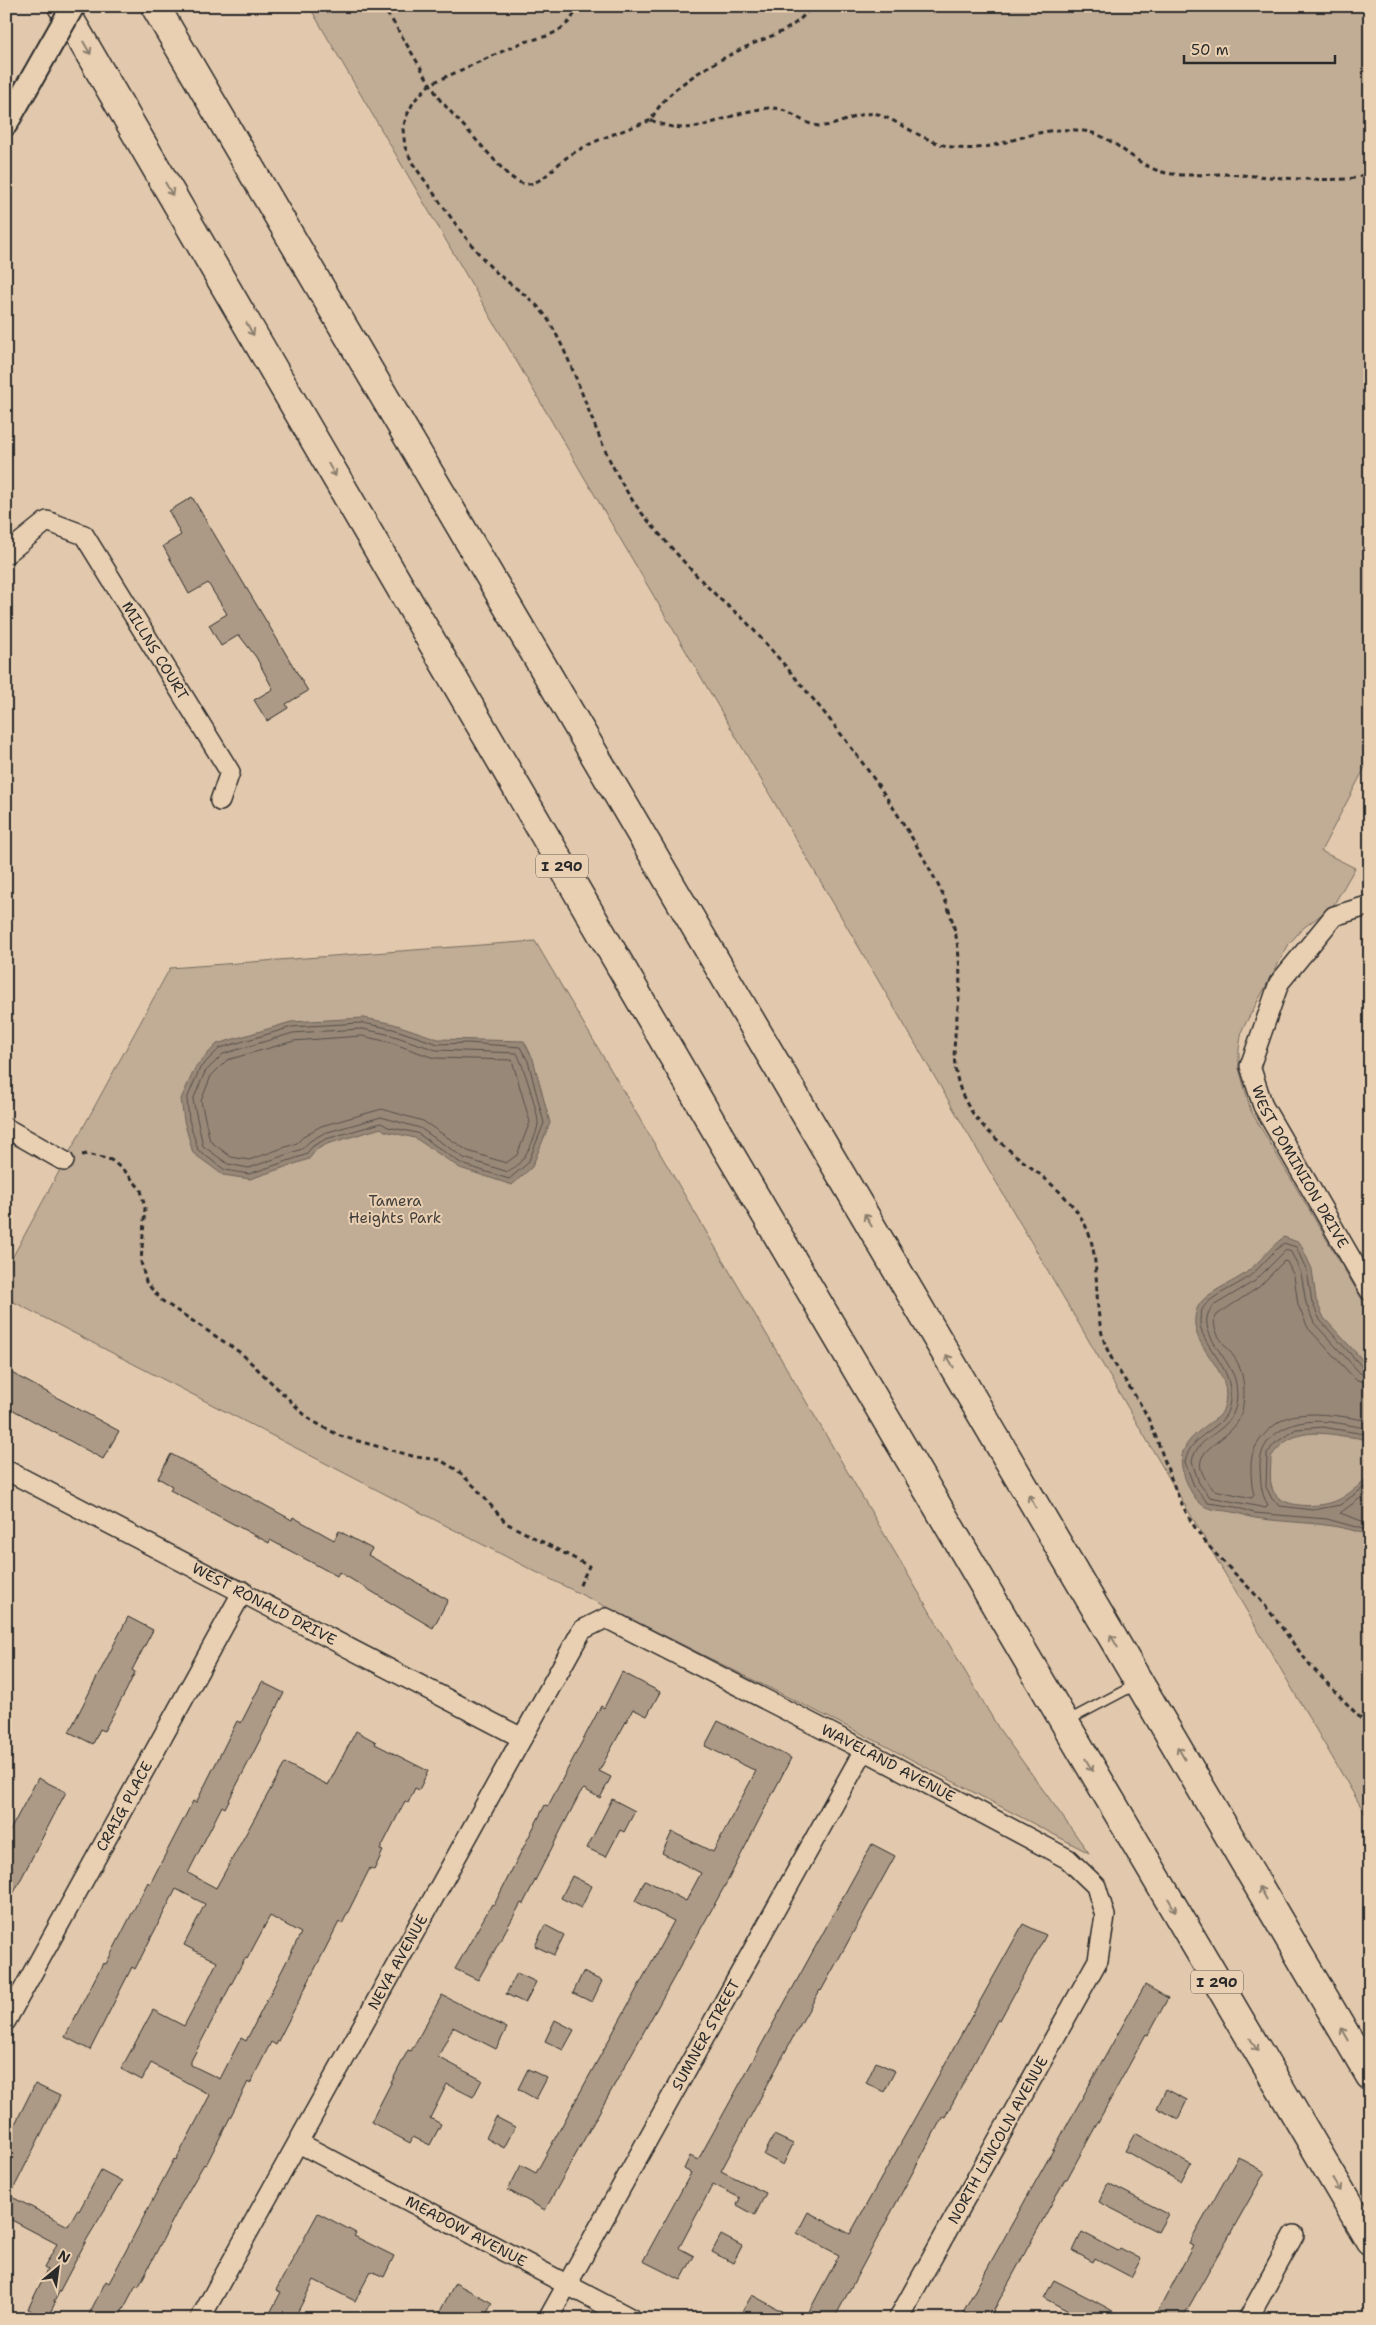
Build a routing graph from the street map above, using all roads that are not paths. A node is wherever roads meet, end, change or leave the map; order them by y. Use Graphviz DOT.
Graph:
graph roads {
  1 [pos="62,6"];
  2 [pos="73,6"];
  3 [pos="155,6"];
  4 [pos="6,124"];
  5 [pos="6,554"];
  6 [pos="220,802"];
  7 [pos="1370,905"];
  8 [pos="6,1128"];
  9 [pos="64,1160"];
  10 [pos="1370,1291"];
  11 [pos="6,1470"];
  12 [pos="243,1591"];
  13 [pos="606,1618"];
  14 [pos="1139,1683"];
  15 [pos="1065,1723"];
  16 [pos="522,1738"];
  17 [pos="864,1750"];
  18 [pos="1098,1960"];
  19 [pos="6,2021"];
  20 [pos="1370,2076"];
  21 [pos="299,2143"];
  22 [pos="1294,2235"];
  23 [pos="1370,2241"];
  24 [pos="566,2285"];
  25 [pos="200,2319"];
  26 [pos="548,2319"];
  27 [pos="632,2319"];
  28 [pos="898,2319"];
  29 [pos="1248,2319"];
  1 -- 15 [label="highway, I 290, one-way"];
  2 -- 4 [label="street, bridge"];
  14 -- 3 [label="highway, one-way"];
  5 -- 6 [label="street, MILLNS COURT"];
  7 -- 10 [label="street, WEST DOMINION DRIVE"];
  8 -- 9 [label="street"];
  11 -- 12 [label="street, WEST RONALD DRIVE"];
  12 -- 16 [label="street, WEST RONALD DRIVE"];
  12 -- 19 [label="street, CRAIG PLACE"];
  13 -- 16 [label="street, NEVA AVENUE"];
  13 -- 17 [label="street, WAVELAND AVENUE"];
  14 -- 15 [label="lane"];
  20 -- 14 [label="highway, one-way"];
  15 -- 23 [label="highway, I 290, one-way"];
  16 -- 21 [label="street, NEVA AVENUE"];
  17 -- 18 [label="street, WAVELAND AVENUE"];
  17 -- 24 [label="street, SUMNER STREET"];
  18 -- 28 [label="street, NORTH LINCOLN AVENUE"];
  21 -- 24 [label="street, MEADOW AVENUE"];
  21 -- 25 [label="street, NEVA AVENUE"];
  22 -- 29 [label="street"];
  24 -- 26 [label="street, SUMNER STREET"];
  24 -- 27 [label="street, MEADOW AVENUE"];
}
